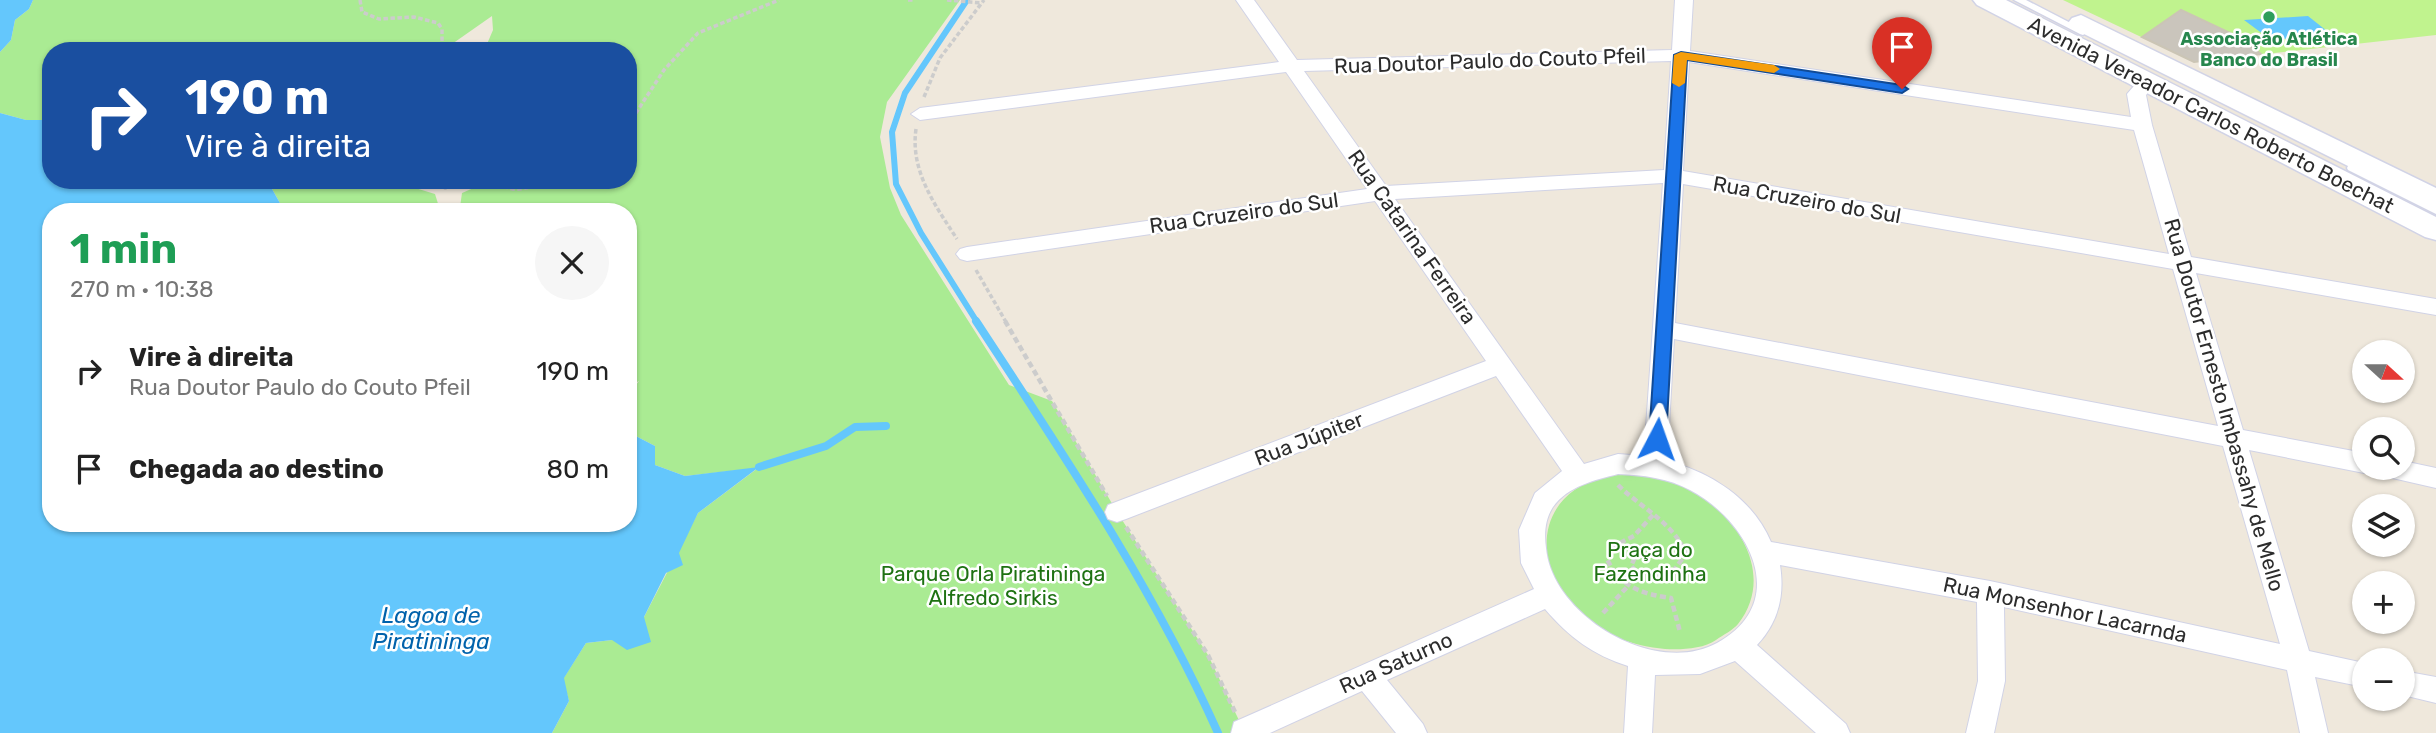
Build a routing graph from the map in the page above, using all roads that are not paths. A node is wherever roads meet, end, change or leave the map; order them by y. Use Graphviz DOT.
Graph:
graph roads {
  1 [pos="1245,0"];
  2 [pos="1684,0"];
  3 [pos="1986,0"];
  4 [pos="2002,0"];
  5 [pos="2019,0"];
  6 [pos="2035,0"];
  7 [pos="1681,55"];
  8 [pos="1291,66"];
  9 [pos="2147,83"];
  10 [pos="920,114"];
  11 [pos="2142,125"];
  12 [pos="1673,176"];
  13 [pos="1383,193"];
  14 [pos="2436,200"];
  15 [pos="2436,210"];
  16 [pos="2436,218"];
  17 [pos="2436,230"];
  18 [pos="967,254"];
  19 [pos="2182,264"];
  20 [pos="2436,307"];
  21 [pos="1664,329"];
  22 [pos="1500,365"];
  23 [pos="2233,438"];
  24 [pos="2352,461"];
  25 [pos="1656,467"];
  26 [pos="1589,470"];
  27 [pos="2415,474"];
  28 [pos="2436,478"];
  29 [pos="1117,512"];
  30 [pos="1764,552"];
  31 [pos="1990,594"];
  32 [pos="1548,595"];
  33 [pos="1738,646"];
  34 [pos="1642,660"];
  35 [pos="2298,660"];
  36 [pos="2352,672"];
  37 [pos="1367,676"];
  38 [pos="2415,686"];
  39 [pos="2436,690"];
  40 [pos="1244,731"];
  41 [pos="1413,733"];
  42 [pos="1638,733"];
  43 [pos="1836,733"];
  44 [pos="1980,733"];
  45 [pos="2314,733"];
  1 -- 8 [label="street, Rua Catarina Ferreira"];
  2 -- 7 [label="street"];
  3 -- 9 [label="main road, Avenida Vereador Carlos Roberto Boechat"];
  4 -- 16 [label="lane"];
  5 -- 15 [label="lane"];
  6 -- 14 [label="main road, Avenida Vereador Carlos Roberto Boechat"];
  7 -- 8 [label="street, Rua Doutor Paulo do Couto Pfeil"];
  7 -- 11 [label="street, Rua Doutor Paulo do Couto Pfeil"];
  7 -- 12 [label="street"];
  8 -- 10 [label="street, Rua Doutor Paulo do Couto Pfeil"];
  8 -- 13 [label="street, Rua Catarina Ferreira"];
  9 -- 11 [label="street, Rua Doutor Ernesto Imbassahy de Mello"];
  9 -- 17 [label="main road, Avenida Vereador Carlos Roberto Boechat"];
  11 -- 19 [label="street, Rua Doutor Ernesto Imbassahy de Mello"];
  12 -- 13 [label="street, Rua Cruzeiro do Sul"];
  12 -- 19 [label="street, Rua Cruzeiro do Sul"];
  12 -- 21 [label="street"];
  13 -- 18 [label="street, Rua Cruzeiro do Sul"];
  13 -- 22 [label="street, Rua Catarina Ferreira"];
  19 -- 20 [label="street, Rua Cruzeiro do Sul"];
  19 -- 23 [label="street, Rua Doutor Ernesto Imbassahy de Mello"];
  21 -- 23 [label="street"];
  21 -- 25 [label="street"];
  22 -- 26 [label="street, Rua Catarina Ferreira"];
  22 -- 29 [label="street, Rua Júpiter"];
  23 -- 24 [label="street"];
  23 -- 35 [label="street, Rua Doutor Ernesto Imbassahy de Mello"];
  25 -- 26 [label="street"];
  25 -- 30 [label="street"];
  26 -- 32 [label="street"];
  27 -- 28 [label="street"];
  30 -- 31 [label="street, Rua Monsenhor Lacarnda"];
  30 -- 33 [label="street"];
  31 -- 35 [label="street, Rua Monsenhor Lacarnda"];
  31 -- 44 [label="street"];
  32 -- 34 [label="street"];
  32 -- 37 [label="street, Rua Saturno"];
  33 -- 34 [label="street"];
  33 -- 43 [label="street"];
  34 -- 42 [label="street"];
  35 -- 36 [label="street, Rua Monsenhor Lacarnda"];
  35 -- 45 [label="street, Rua Doutor Ernesto Imbassahy de Mello"];
  37 -- 40 [label="street, Rua Saturno"];
  37 -- 41 [label="street"];
  38 -- 39 [label="street"];
}
